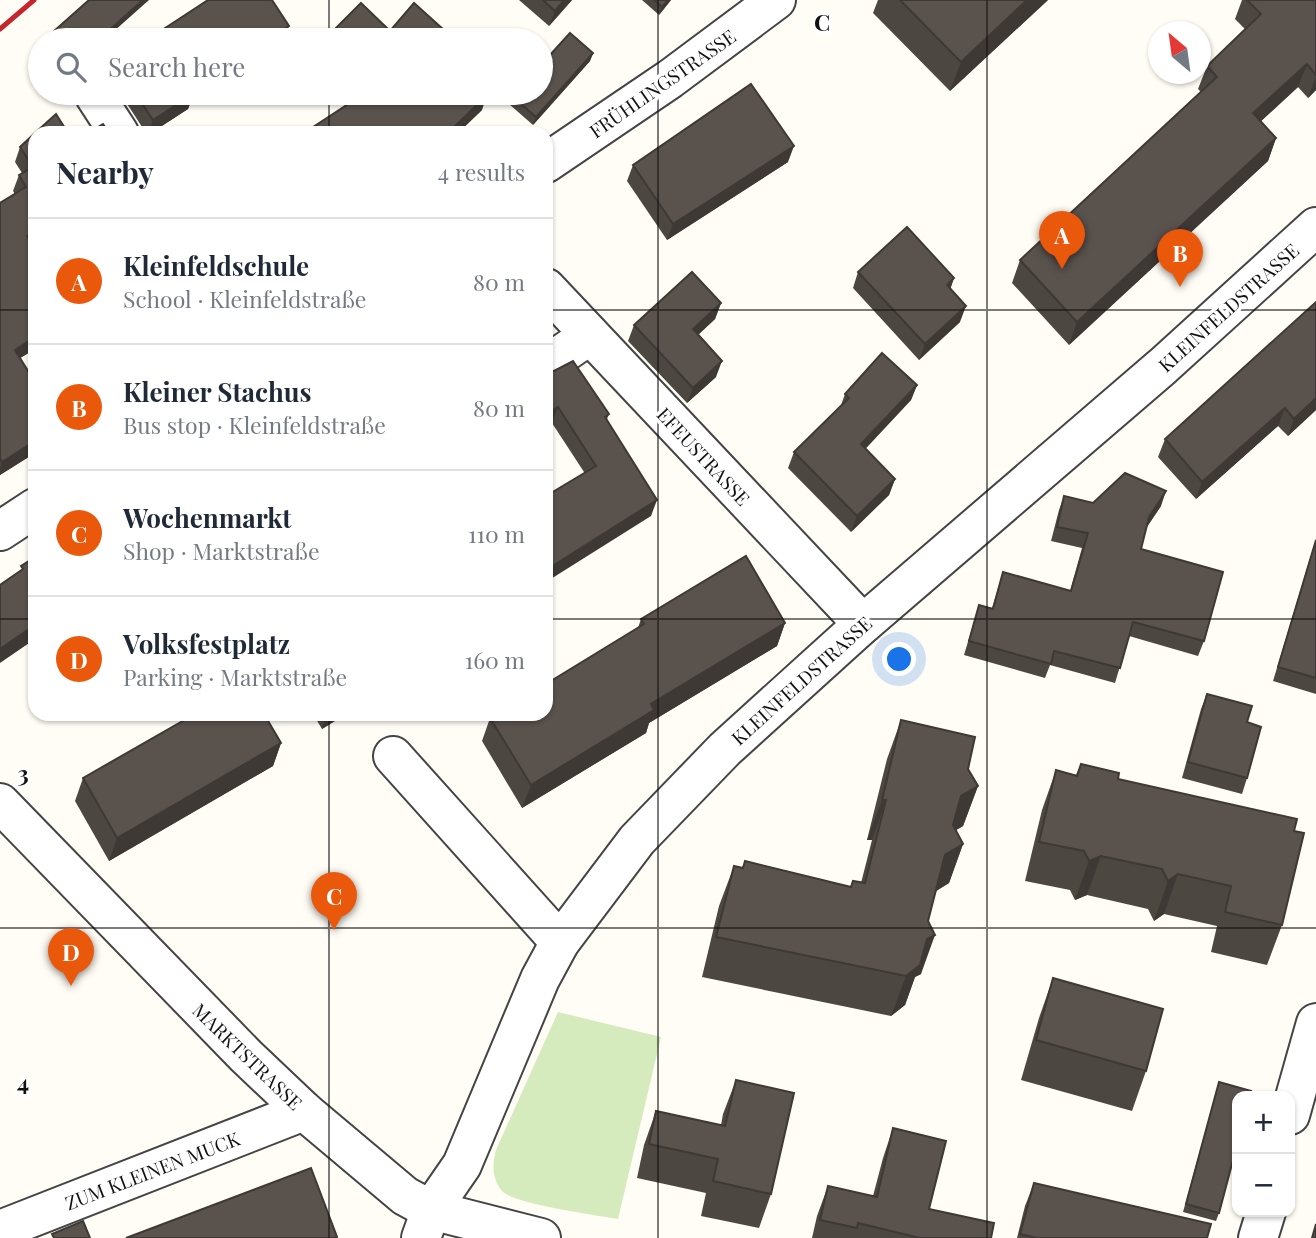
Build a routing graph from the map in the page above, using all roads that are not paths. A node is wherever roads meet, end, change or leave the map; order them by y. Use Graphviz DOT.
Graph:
graph roads {
  1 [pos="776,0"];
  2 [pos="100,105"];
  3 [pos="114,126"];
  4 [pos="553,158"];
  5 [pos="1316,227"];
  6 [pos="553,295"];
  7 [pos="590,335"];
  8 [pos="553,360"];
  9 [pos="28,513"];
  10 [pos="0,531"];
  11 [pos="863,624"];
  12 [pos="393,756"];
  13 [pos="0,803"];
  14 [pos="560,942"];
  15 [pos="1316,1023"];
  16 [pos="278,1100"];
  17 [pos="1298,1108"];
  18 [pos="1316,1129"];
  19 [pos="1264,1217"];
  20 [pos="426,1224"];
  21 [pos="0,1230"];
  22 [pos="541,1238"];
  23 [pos="1258,1238"];
  1 -- 4 [label="street, FRÜHLINGSTRASSE"];
  2 -- 3 [label="street"];
  5 -- 11 [label="street, KLEINFELDSTRASSE"];
  6 -- 7 [label="street, EFEUSTRASSE"];
  7 -- 8 [label="street"];
  7 -- 11 [label="street, EFEUSTRASSE"];
  9 -- 10 [label="street"];
  11 -- 14 [label="street, KLEINFELDSTRASSE"];
  12 -- 14 [label="street"];
  13 -- 16 [label="street, MARKTSTRASSE"];
  14 -- 20 [label="street, KLEINFELDSTRASSE"];
  15 -- 17 [label="street"];
  16 -- 20 [label="street, MARKTSTRASSE"];
  16 -- 21 [label="street, ZUM KLEINEN MUCK"];
  17 -- 18 [label="street"];
  19 -- 23 [label="street"];
  20 -- 22 [label="street, MARKTSTRASSE"];
}
